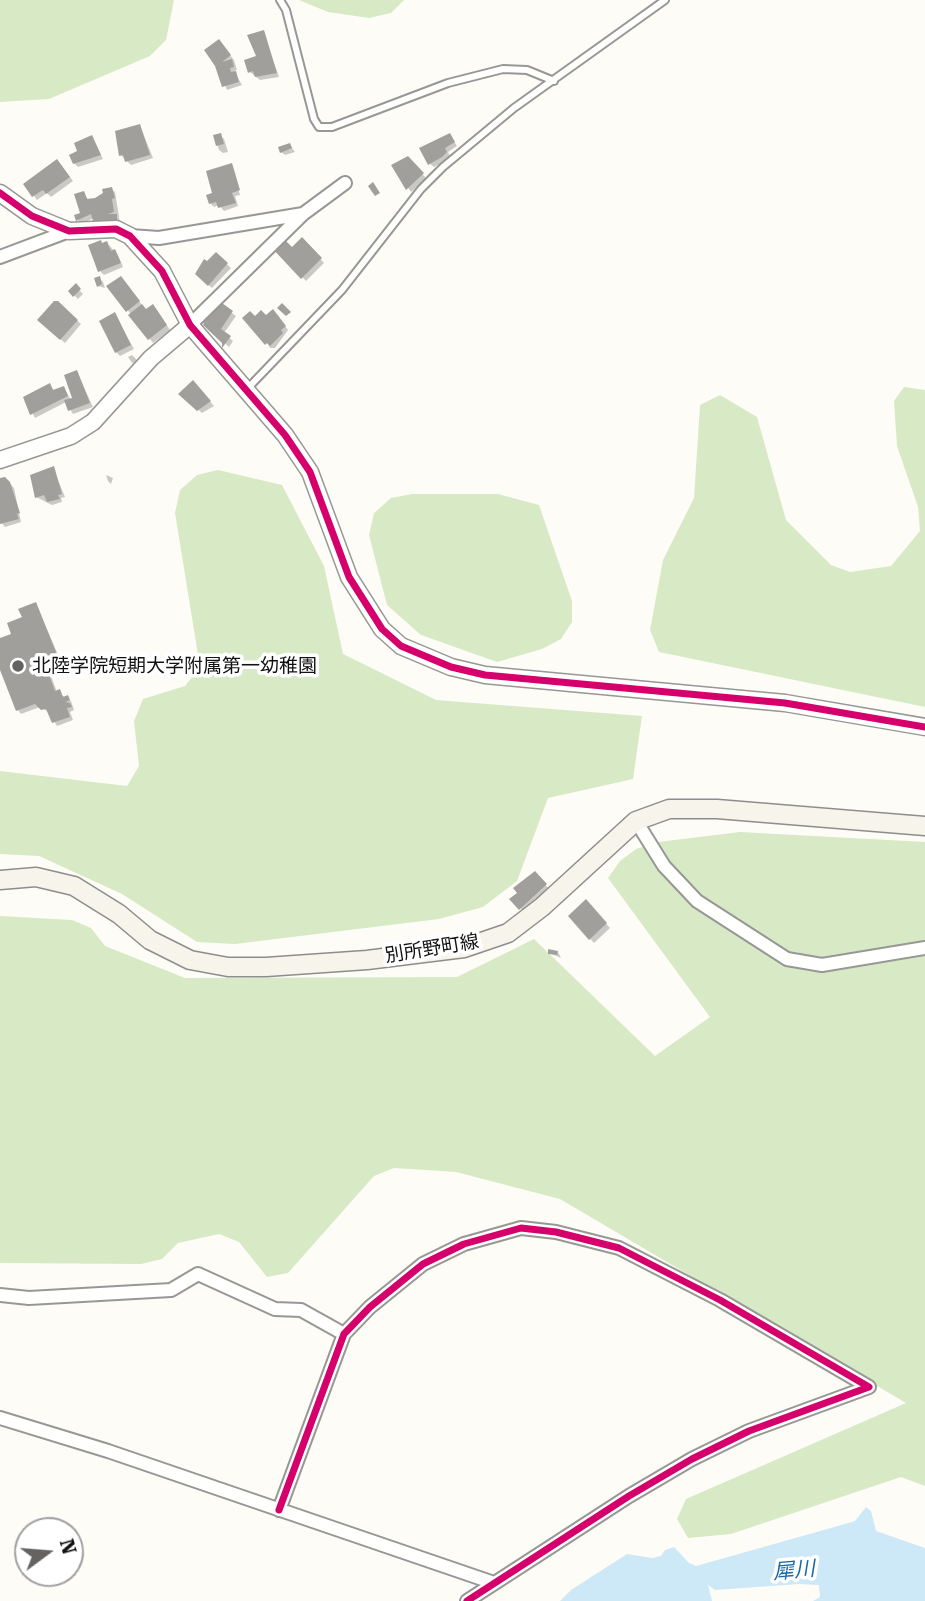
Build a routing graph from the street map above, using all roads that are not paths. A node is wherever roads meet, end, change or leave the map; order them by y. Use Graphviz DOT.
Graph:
graph roads {
  1 [pos="280,0"];
  2 [pos="665,0"];
  3 [pos="554,81"];
  4 [pos="345,183"];
  5 [pos="0,193"];
  6 [pos="303,214"];
  7 [pos="69,231"];
  8 [pos="130,236"];
  9 [pos="0,257"];
  10 [pos="190,325"];
  11 [pos="247,390"];
  12 [pos="0,460"];
  13 [pos="925,727"];
  14 [pos="636,821"];
  15 [pos="925,826"];
  16 [pos="0,880"];
  17 [pos="925,948"];
  18 [pos="0,1295"];
  19 [pos="344,1334"];
  20 [pos="0,1418"];
  21 [pos="279,1510"];
  22 [pos="494,1583"];
  23 [pos="467,1601"];
  1 -- 3 [label="lane"];
  2 -- 3 [label="lane"];
  3 -- 11 [label="lane"];
  4 -- 6 [label="street"];
  5 -- 7 [label="street"];
  6 -- 8 [label="street"];
  6 -- 10 [label="street"];
  7 -- 8 [label="street"];
  7 -- 9 [label="street"];
  8 -- 10 [label="street"];
  10 -- 11 [label="street"];
  10 -- 12 [label="street"];
  11 -- 13 [label="street"];
  14 -- 15 [label="main road, 別所野町線"];
  14 -- 16 [label="main road, 別所野町線"];
  14 -- 17 [label="street"];
  18 -- 19 [label="street"];
  19 -- 21 [label="street"];
  19 -- 22 [label="street"];
  20 -- 21 [label="street"];
  21 -- 22 [label="street"];
  22 -- 23 [label="street"];
}
